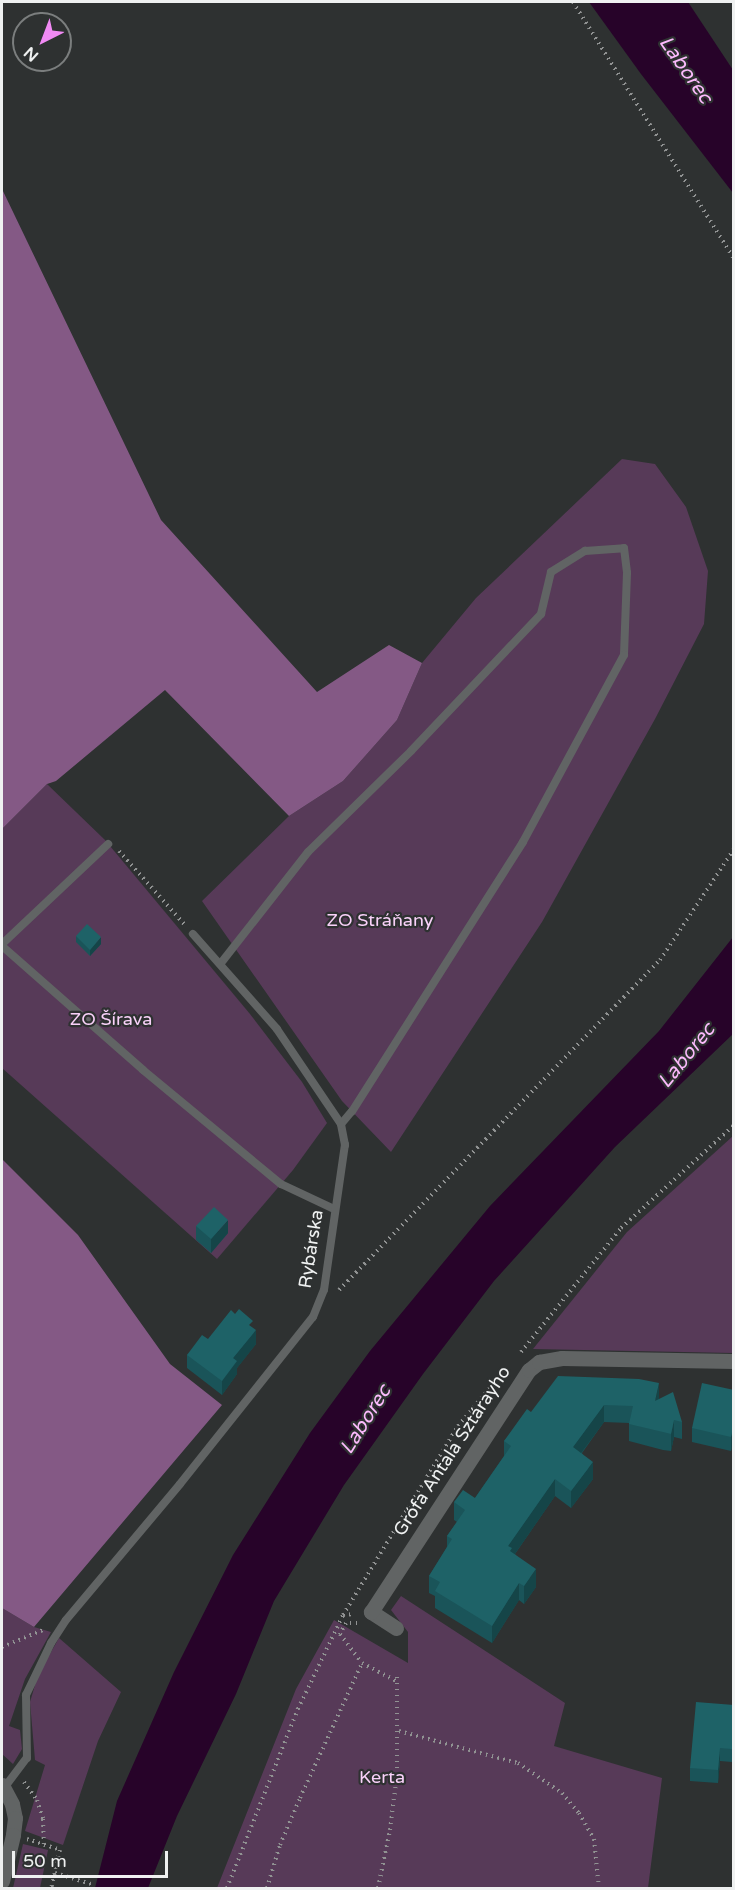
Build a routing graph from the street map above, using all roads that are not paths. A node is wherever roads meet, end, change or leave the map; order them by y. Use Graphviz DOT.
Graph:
graph roads {
  1 [pos="108,844"];
  2 [pos="193,934"];
  3 [pos="2,945"];
  4 [pos="221,963"];
  5 [pos="341,1124"];
  6 [pos="334,1209"];
  7 [pos="734,1361"];
  8 [pos="396,1628"];
  9 [pos="3,1786"];
  10 [pos="2,1881"];
  1 -- 3 [label="lane"];
  2 -- 4 [label="lane, Rybárska"];
  3 -- 6 [label="lane"];
  4 -- 5 [label="lane, Rybárska"];
  4 -- 5 [label="lane"];
  5 -- 6 [label="lane, Rybárska"];
  6 -- 9 [label="lane, Rybárska"];
  7 -- 8 [label="street, Grófa Antala Sztárayho"];
  9 -- 10 [label="street"];
}
